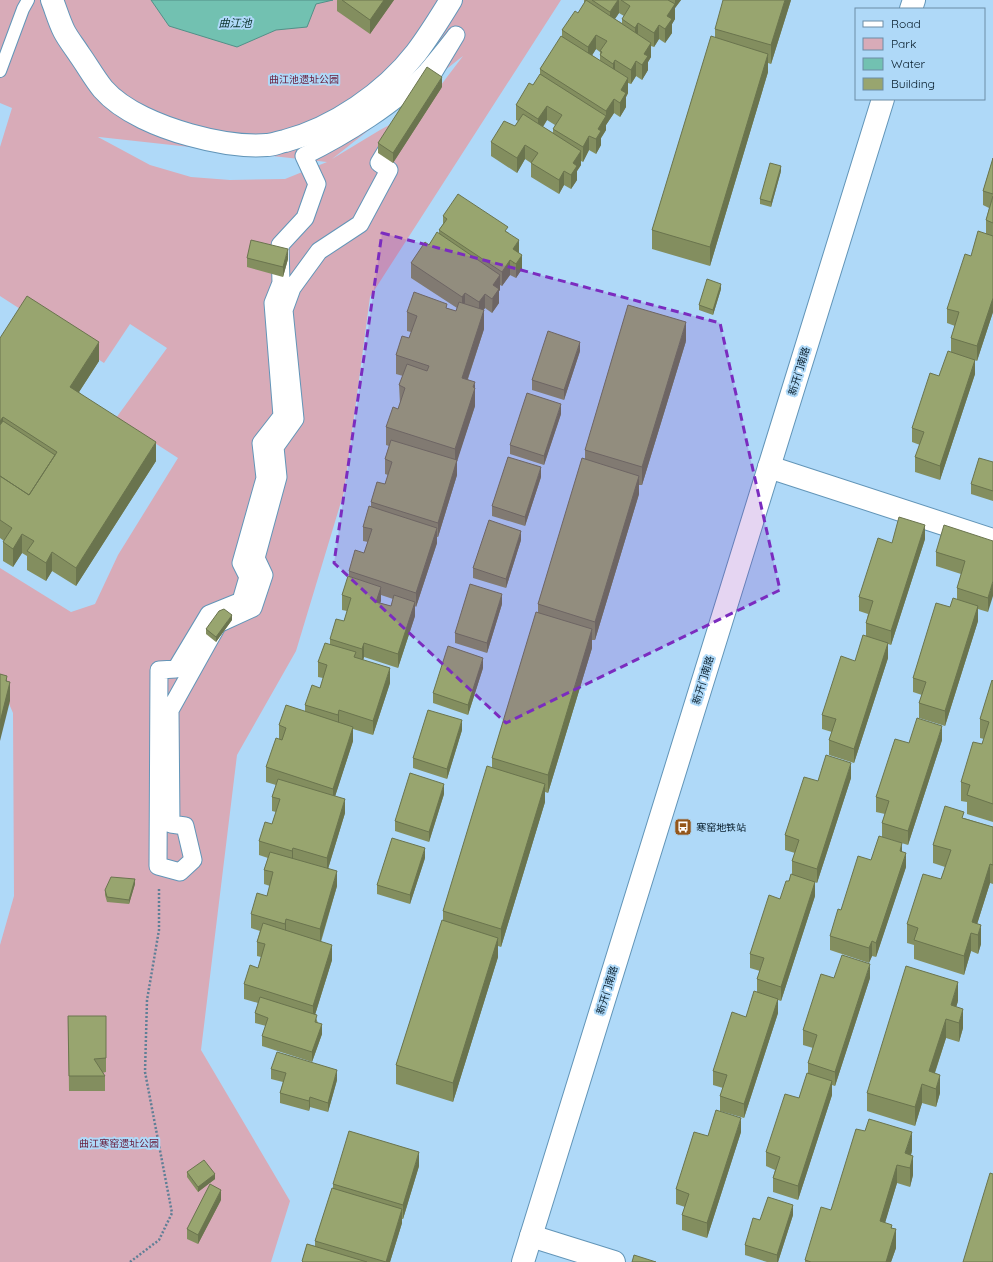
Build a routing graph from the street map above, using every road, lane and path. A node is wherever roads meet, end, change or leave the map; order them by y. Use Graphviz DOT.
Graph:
graph roads {
  1 [pos="28,0"];
  2 [pos="52,0"];
  3 [pos="451,0"];
  4 [pos="0,71"];
  5 [pos="883,100"];
  6 [pos="769,467"];
  7 [pos="993,540"];
  8 [pos="158,866"];
  9 [pos="531,1236"];
  10 [pos="130,1262"];
  11 [pos="523,1262"];
  12 [pos="614,1262"];
  1 -- 4 [label="lane"];
  2 -- 3 [label="street"];
  5 -- 6 [label="street, 新开门南路"];
  6 -- 7 [label="street"];
  6 -- 9 [label="street, 新开门南路"];
  8 -- 8 [label="street"];
  8 -- 10 [label="path"];
  9 -- 11 [label="street, 新开门南路"];
  9 -- 12 [label="street"];
}
